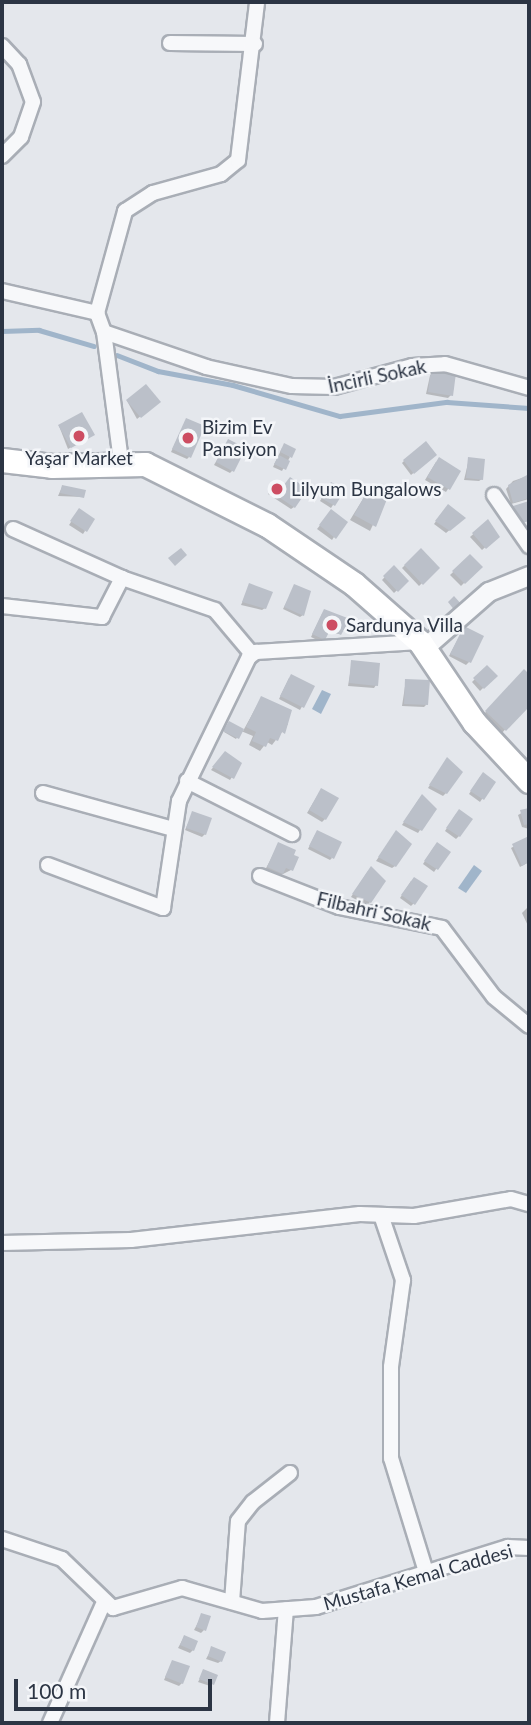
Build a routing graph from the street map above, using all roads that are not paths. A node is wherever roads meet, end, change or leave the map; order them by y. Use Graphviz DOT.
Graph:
graph roads {
  1 [pos="257,2"];
  2 [pos="170,43"];
  3 [pos="255,44"];
  4 [pos="2,46"];
  5 [pos="2,156"];
  6 [pos="2,291"];
  7 [pos="97,313"];
  8 [pos="104,332"];
  9 [pos="529,388"];
  10 [pos="2,460"];
  11 [pos="121,461"];
  12 [pos="494,495"];
  13 [pos="13,529"];
  14 [pos="529,546"];
  15 [pos="529,576"];
  16 [pos="121,578"];
  17 [pos="2,606"];
  18 [pos="422,645"];
  19 [pos="252,654"];
  20 [pos="187,781"];
  21 [pos="529,781"];
  22 [pos="43,793"];
  23 [pos="173,829"];
  24 [pos="292,834"];
  25 [pos="48,866"];
  26 [pos="260,876"];
  27 [pos="529,1026"];
  28 [pos="529,1204"];
  29 [pos="381,1215"];
  30 [pos="2,1243"];
  31 [pos="289,1473"];
  32 [pos="2,1539"];
  33 [pos="529,1548"];
  34 [pos="426,1572"];
  35 [pos="104,1602"];
  36 [pos="232,1602"];
  37 [pos="286,1609"];
  38 [pos="50,1723"];
  39 [pos="277,1723"];
  1 -- 3 [label="street"];
  2 -- 3 [label="street"];
  3 -- 7 [label="street"];
  4 -- 5 [label="street"];
  6 -- 7 [label="street"];
  7 -- 8 [label="street"];
  8 -- 9 [label="street, İncirli Sokak"];
  8 -- 11 [label="street"];
  10 -- 11 [label="main road"];
  11 -- 18 [label="main road"];
  12 -- 14 [label="street"];
  13 -- 16 [label="street"];
  15 -- 18 [label="street"];
  16 -- 17 [label="street"];
  16 -- 19 [label="street"];
  18 -- 19 [label="street"];
  18 -- 21 [label="main road"];
  19 -- 20 [label="street"];
  20 -- 23 [label="street"];
  20 -- 24 [label="street"];
  22 -- 23 [label="street"];
  23 -- 25 [label="street"];
  26 -- 27 [label="street, Filbahri Sokak"];
  28 -- 29 [label="street"];
  29 -- 30 [label="street"];
  29 -- 34 [label="street"];
  31 -- 36 [label="street"];
  32 -- 35 [label="street"];
  33 -- 34 [label="street, Mustafa Kemal Caddesi"];
  34 -- 37 [label="street, Mustafa Kemal Caddesi"];
  35 -- 36 [label="street, Mustafa Kemal Caddesi"];
  35 -- 38 [label="street"];
  36 -- 37 [label="street, Mustafa Kemal Caddesi"];
  37 -- 39 [label="street"];
}
